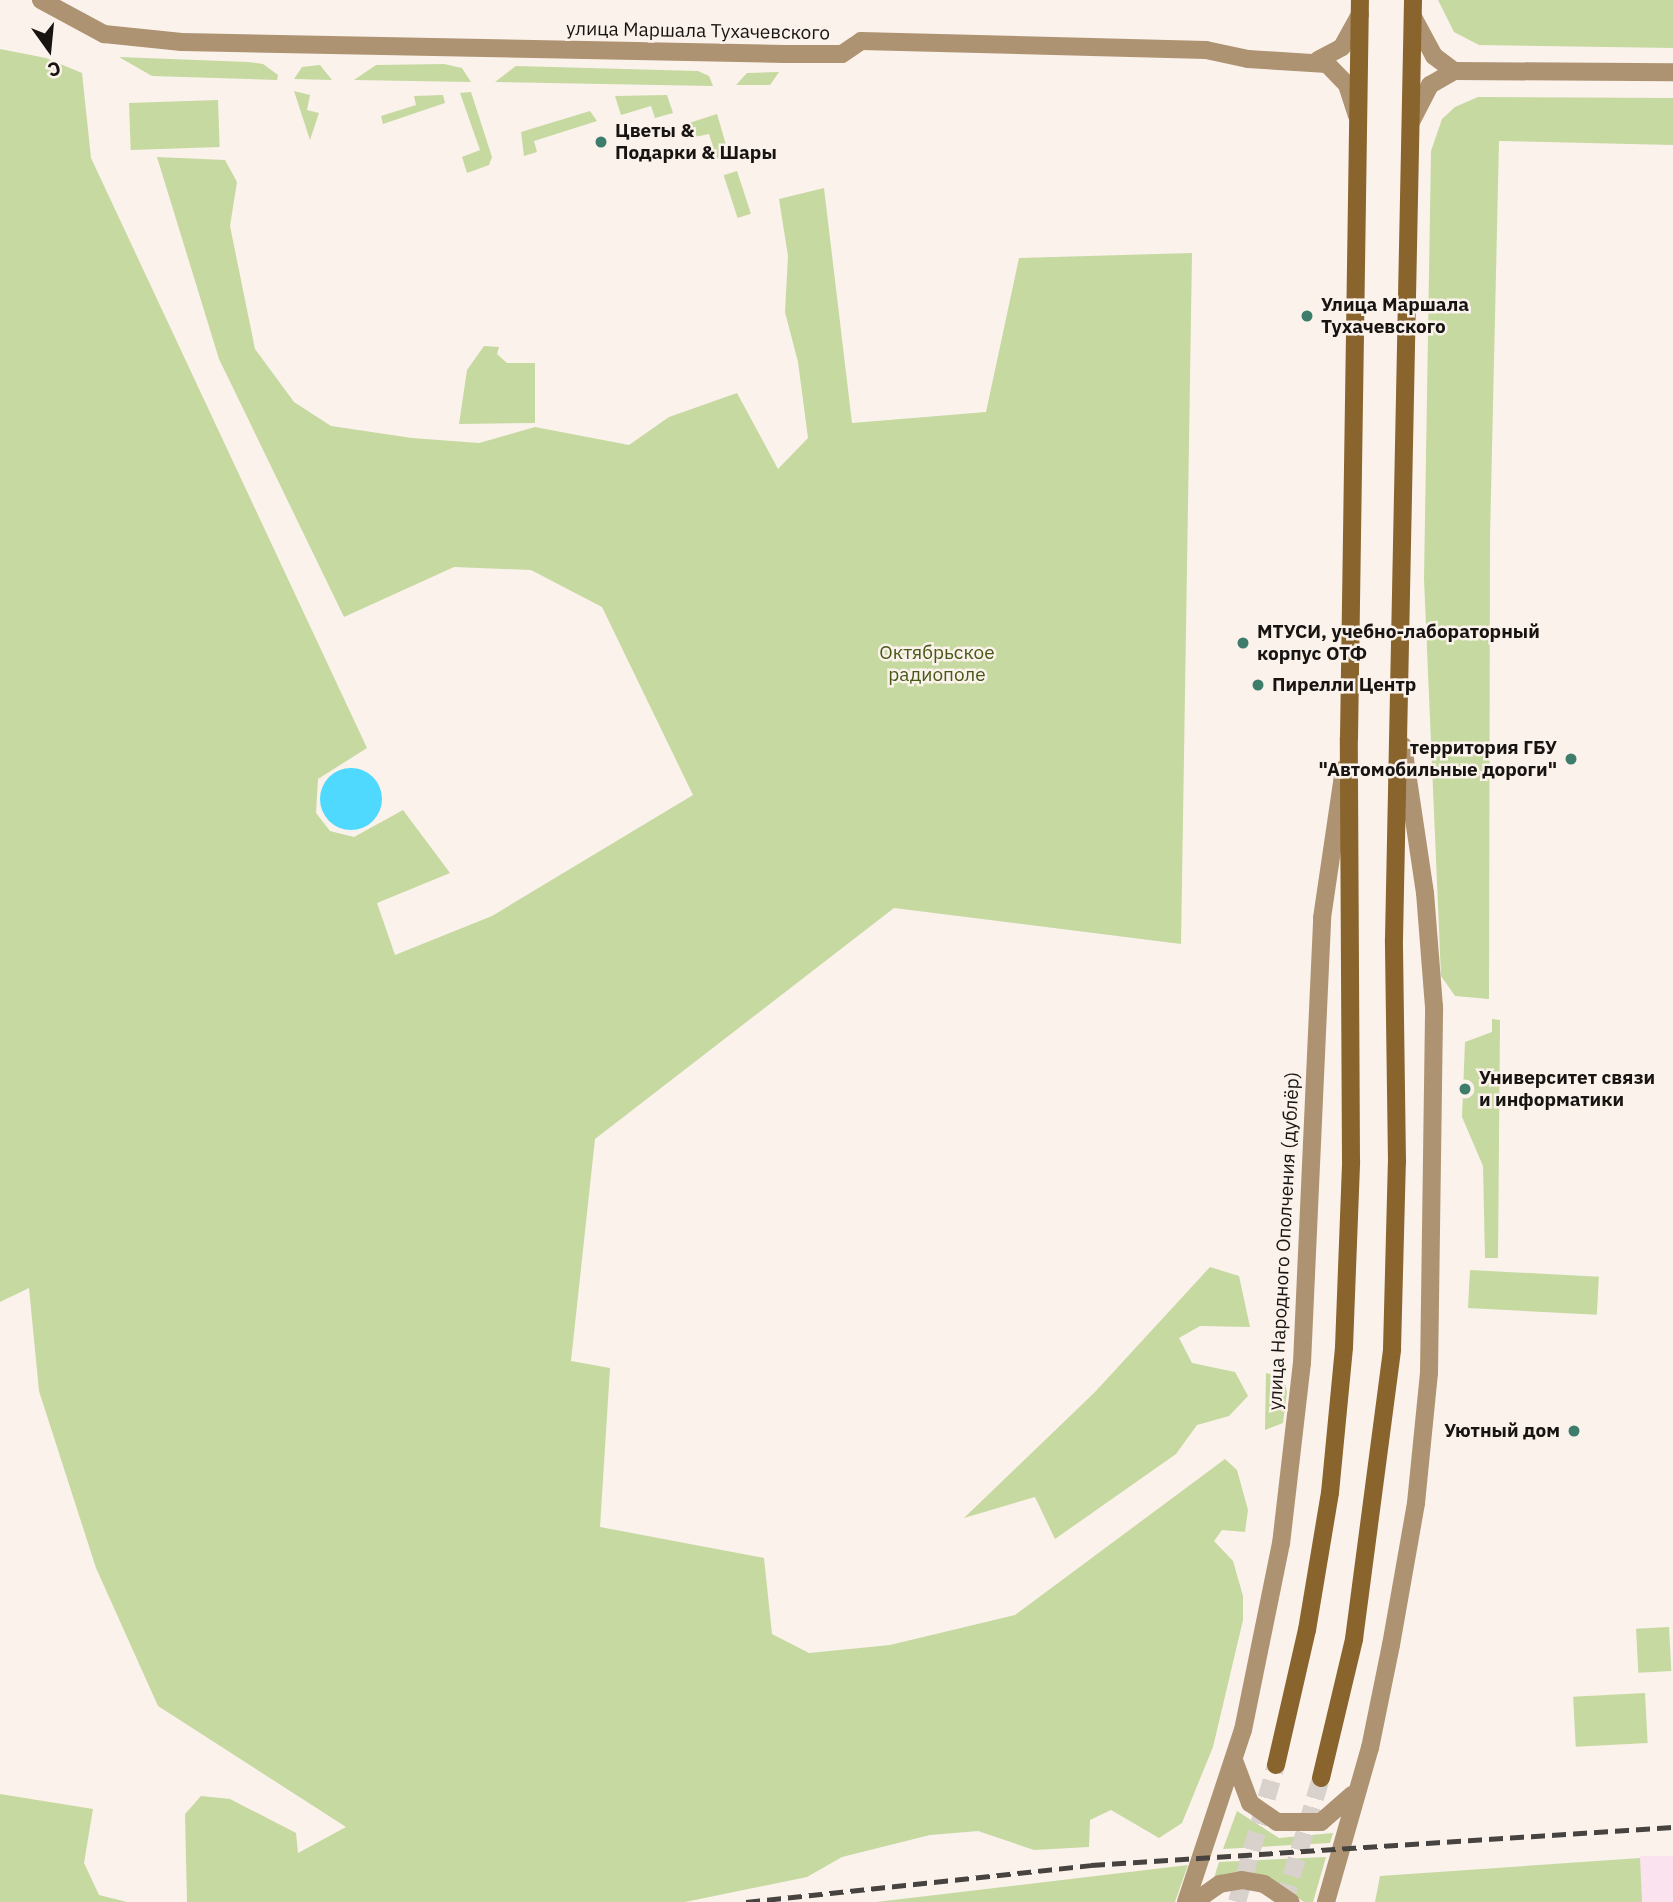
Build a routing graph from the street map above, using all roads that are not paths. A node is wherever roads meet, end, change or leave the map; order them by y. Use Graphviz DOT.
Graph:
graph roads {
  1 [pos="42,1"];
  2 [pos="1360,8"];
  3 [pos="1413,8"];
  4 [pos="1318,60"];
  5 [pos="1454,71"];
  6 [pos="1673,72"];
  7 [pos="1411,123"];
  8 [pos="1360,125"];
  9 [pos="1401,735"];
  10 [pos="1349,738"];
  11 [pos="1235,1756"];
  12 [pos="1276,1765"];
  13 [pos="1321,1777"];
  14 [pos="1360,1783"];
  15 [pos="1186,1902"];
  16 [pos="1194,1902"];
  17 [pos="1291,1902"];
  18 [pos="1326,1902"];
  1 -- 4 [label="street, улица Маршала Тухачевского"];
  2 -- 4 [label="street"];
  2 -- 8 [label="main road"];
  3 -- 5 [label="street"];
  3 -- 7 [label="main road"];
  4 -- 8 [label="street"];
  5 -- 6 [label="street"];
  5 -- 7 [label="street"];
  7 -- 9 [label="main road"];
  8 -- 10 [label="main road"];
  9 -- 13 [label="main road"];
  9 -- 14 [label="street"];
  10 -- 11 [label="street, улица Народного Ополчения (дублёр)"];
  10 -- 12 [label="main road"];
  11 -- 14 [label="street"];
  11 -- 15 [label="street, улица Народного Ополчения (дублёр)"];
  14 -- 18 [label="street"];
  16 -- 17 [label="street"];
}
